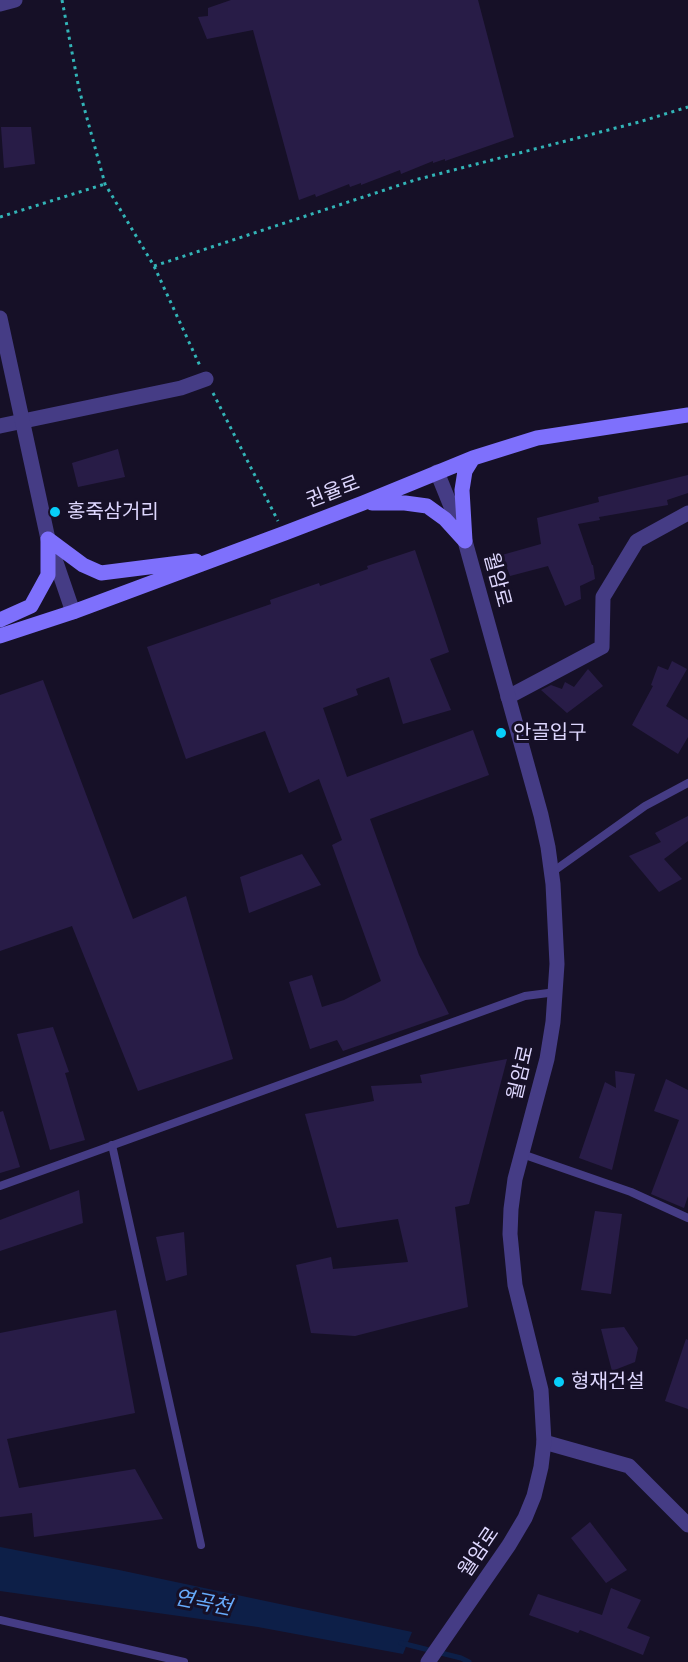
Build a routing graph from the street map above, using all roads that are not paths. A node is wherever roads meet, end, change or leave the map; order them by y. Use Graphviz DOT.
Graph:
graph roads {
  1 [pos="15,0"];
  2 [pos="0,4"];
  3 [pos="0,318"];
  4 [pos="207,379"];
  5 [pos="688,415"];
  6 [pos="22,421"];
  7 [pos="0,426"];
  8 [pos="473,458"];
  9 [pos="437,472"];
  10 [pos="363,503"];
  11 [pos="688,513"];
  12 [pos="48,539"];
  13 [pos="465,541"];
  14 [pos="216,559"];
  15 [pos="73,612"];
  16 [pos="0,620"];
  17 [pos="0,636"];
  18 [pos="508,697"];
  19 [pos="688,783"];
  20 [pos="551,873"];
  21 [pos="556,992"];
  22 [pos="112,1145"];
  23 [pos="522,1154"];
  24 [pos="0,1186"];
  25 [pos="688,1218"];
  26 [pos="544,1442"];
  27 [pos="688,1525"];
  28 [pos="201,1545"];
  29 [pos="0,1620"];
  30 [pos="184,1662"];
  31 [pos="428,1662"];
  1 -- 2 [label="street"];
  3 -- 6 [label="street"];
  4 -- 6 [label="street"];
  5 -- 8 [label="main road, 권율로"];
  6 -- 7 [label="street"];
  6 -- 12 [label="street"];
  8 -- 9 [label="main road, 권율로"];
  8 -- 13 [label="main road"];
  9 -- 10 [label="main road, 권율로"];
  9 -- 13 [label="street, 월암로"];
  10 -- 13 [label="main road"];
  10 -- 14 [label="main road, 권율로"];
  11 -- 18 [label="street"];
  12 -- 14 [label="main road"];
  12 -- 15 [label="street"];
  12 -- 16 [label="main road"];
  13 -- 18 [label="street, 월암로"];
  14 -- 15 [label="main road, 권율로"];
  15 -- 17 [label="main road, 권율로"];
  18 -- 20 [label="street, 월암로"];
  19 -- 20 [label="lane"];
  20 -- 21 [label="street, 월암로"];
  21 -- 22 [label="lane"];
  21 -- 23 [label="street, 월암로"];
  22 -- 24 [label="lane"];
  22 -- 28 [label="lane"];
  23 -- 25 [label="lane"];
  23 -- 26 [label="street, 월암로"];
  26 -- 27 [label="street"];
  26 -- 31 [label="street, 월암로"];
  29 -- 30 [label="lane"];
}
